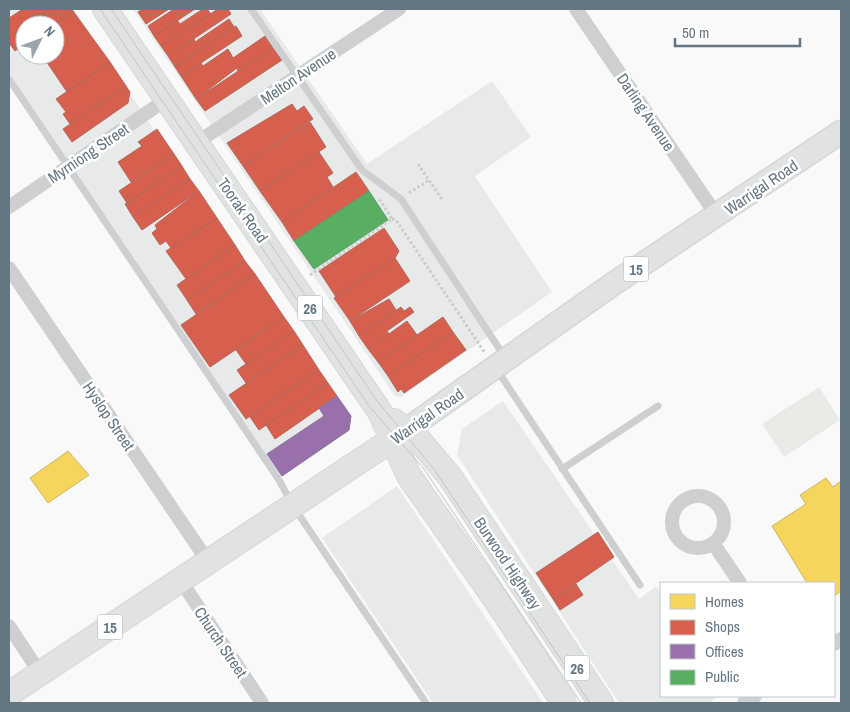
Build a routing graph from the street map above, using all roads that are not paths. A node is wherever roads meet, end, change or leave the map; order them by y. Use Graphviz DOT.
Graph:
graph roads {
  1 [pos="105,9"];
  2 [pos="251,9"];
  3 [pos="399,9"];
  4 [pos="576,9"];
  5 [pos="297,76"];
  6 [pos="9,79"];
  7 [pos="167,100"];
  8 [pos="841,132"];
  9 [pos="196,143"];
  10 [pos="68,166"];
  11 [pos="9,207"];
  12 [pos="717,216"];
  13 [pos="9,268"];
  14 [pos="501,364"];
  15 [pos="658,406"];
  16 [pos="400,434"];
  17 [pos="562,469"];
  18 [pos="293,506"];
  19 [pos="713,543"];
  20 [pos="209,563"];
  21 [pos="180,581"];
  22 [pos="739,582"];
  23 [pos="640,585"];
  24 [pos="9,626"];
  25 [pos="40,673"];
  26 [pos="9,694"];
  27 [pos="9,699"];
  28 [pos="12,703"];
  29 [pos="262,703"];
  30 [pos="426,703"];
  31 [pos="564,703"];
  32 [pos="601,703"];
  1 -- 7 [label="highway, Toorak Road / 26"];
  2 -- 5 [label="lane"];
  3 -- 5 [label="street, Melton Avenue"];
  4 -- 12 [label="street, Darling Avenue"];
  5 -- 9 [label="street, Melton Avenue"];
  5 -- 14 [label="lane"];
  6 -- 10 [label="lane"];
  7 -- 9 [label="highway, Toorak Road / 26"];
  7 -- 10 [label="street, Myrniong Street"];
  8 -- 12 [label="main road, Warrigal Road / 15"];
  9 -- 16 [label="highway, Toorak Road / 26"];
  10 -- 11 [label="street, Myrniong Street"];
  10 -- 18 [label="lane"];
  12 -- 14 [label="main road, Warrigal Road / 15"];
  13 -- 20 [label="street, Hyslop Street"];
  14 -- 16 [label="main road, Warrigal Road / 15"];
  14 -- 17 [label="lane"];
  15 -- 17 [label="lane"];
  16 -- 18 [label="highway, Warrigal Road / 15"];
  16 -- 31 [label="highway, Burwood Highway / 26"];
  16 -- 32 [label="highway, Burwood Highway / 26"];
  17 -- 23 [label="lane"];
  18 -- 20 [label="highway, Warrigal Road / 15"];
  18 -- 30 [label="lane"];
  19 -- 22 [label="street"];
  20 -- 21 [label="highway, Warrigal Road / 15"];
  21 -- 25 [label="highway, Warrigal Road / 15"];
  21 -- 29 [label="street, Church Street"];
  24 -- 25 [label="street"];
  25 -- 26 [label="highway, Warrigal Road / 15"];
  27 -- 28 [label="lane"];
}
